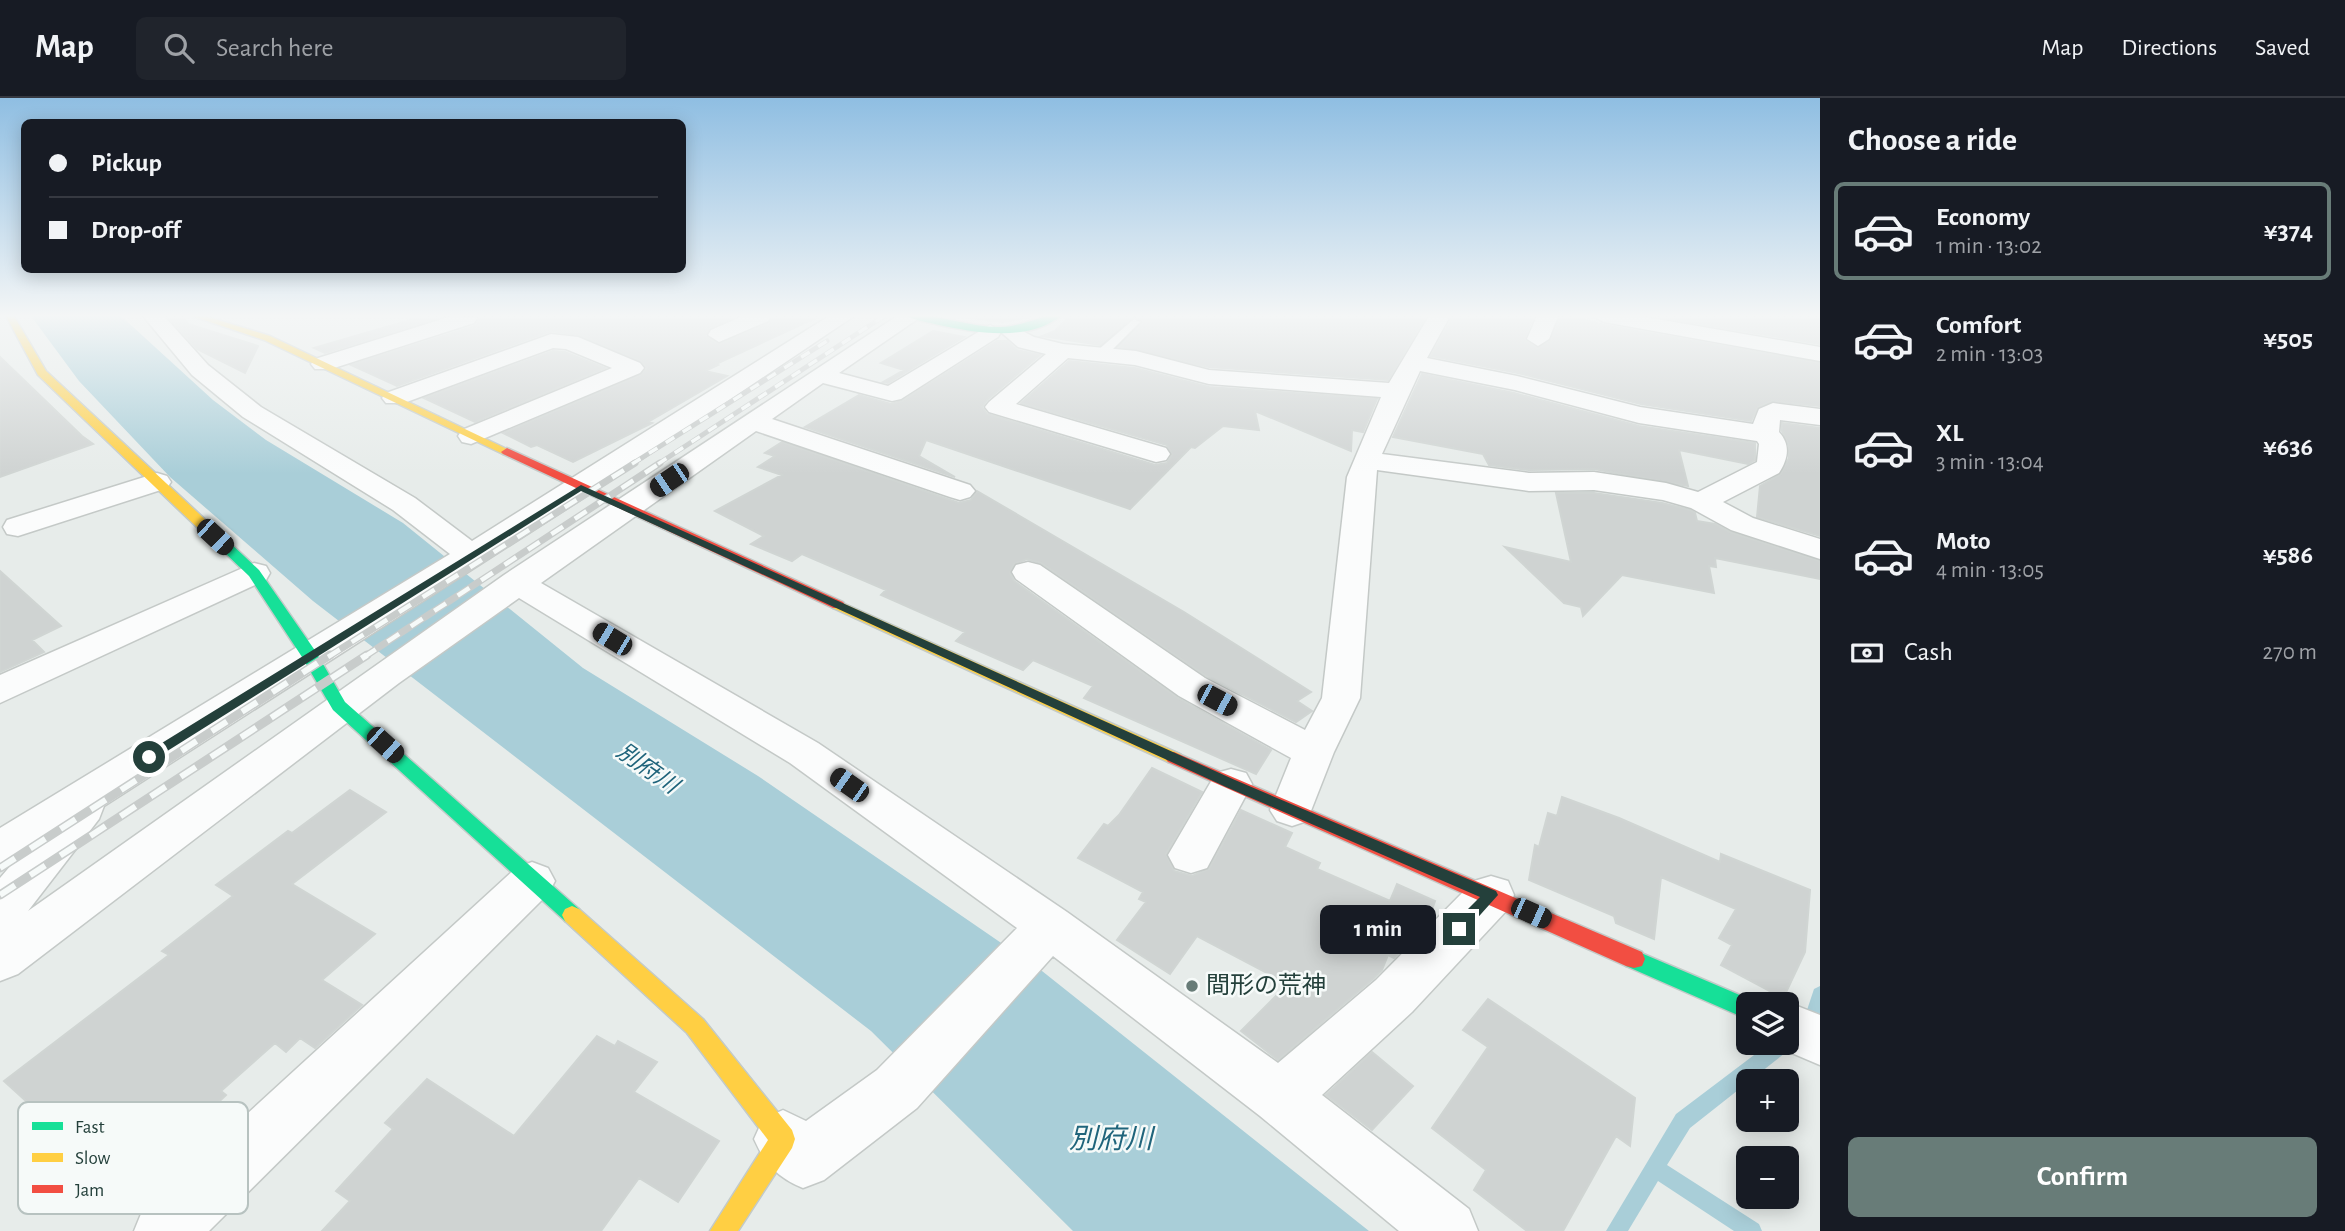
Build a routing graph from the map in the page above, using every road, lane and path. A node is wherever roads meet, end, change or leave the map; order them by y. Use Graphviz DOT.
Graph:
graph roads {
  1 [pos="40,369"];
  2 [pos="199,369"];
  3 [pos="333,369"];
  4 [pos="476,369"];
  5 [pos="630,369"];
  6 [pos="762,369"];
  7 [pos="829,369"];
  8 [pos="936,369"];
  9 [pos="1042,369"];
  10 [pos="1178,369"];
  11 [pos="1409,369"];
  12 [pos="1444,369"];
  13 [pos="819,375"];
  14 [pos="1396,391"];
  15 [pos="395,398"];
  16 [pos="1820,418"];
  17 [pos="755,422"];
  18 [pos="1765,435"];
  19 [pos="471,436"];
  20 [pos="1156,454"];
  21 [pos="1366,460"];
  22 [pos="157,482"];
  23 [pos="581,487"];
  24 [pos="960,491"];
  25 [pos="1700,502"];
  26 [pos="625,508"];
  27 [pos="18,527"];
  28 [pos="1820,549"];
  29 [pos="472,556"];
  30 [pos="1028,572"];
  31 [pos="254,573"];
  32 [pos="516,582"];
  33 [pos="323,648"];
  34 [pos="0,690"];
  35 [pos="339,706"];
  36 [pos="1314,752"];
  37 [pos="1231,784"];
  38 [pos="103,786"];
  39 [pos="1292,810"];
  40 [pos="0,850"];
  41 [pos="1191,855"];
  42 [pos="532,881"];
  43 [pos="1491,895"];
  44 [pos="0,912"];
  45 [pos="1050,926"];
  46 [pos="0,959"];
  47 [pos="1736,1004"];
  48 [pos="1799,1031"];
  49 [pos="1820,1040"];
  50 [pos="1280,1097"];
  51 [pos="783,1139"];
  52 [pos="248,1152"];
  53 [pos="183,1214"];
  54 [pos="165,1231"];
  55 [pos="723,1231"];
  56 [pos="1447,1231"];
  1 -- 22 [label="street"];
  2 -- 29 [label="street"];
  3 -- 15 [label="street"];
  4 -- 15 [label="street"];
  5 -- 19 [label="street"];
  6 -- 23 [label="street"];
  7 -- 13 [label="street"];
  8 -- 13 [label="street"];
  9 -- 20 [label="street"];
  10 -- 14 [label="street"];
  11 -- 14 [label="street"];
  12 -- 18 [label="street"];
  13 -- 17 [label="street"];
  14 -- 21 [label="street"];
  15 -- 19 [label="street"];
  16 -- 18 [label="street"];
  17 -- 24 [label="street"];
  17 -- 26 [label="street"];
  18 -- 25 [label="street"];
  19 -- 23 [label="street"];
  21 -- 25 [label="street"];
  21 -- 36 [label="street"];
  22 -- 27 [label="street"];
  22 -- 31 [label="street"];
  23 -- 26 [label="street"];
  23 -- 29 [label="street"];
  25 -- 28 [label="street"];
  26 -- 32 [label="street"];
  26 -- 37 [label="street"];
  29 -- 33 [label="street"];
  30 -- 36 [label="street"];
  31 -- 33 [label="street"];
  31 -- 34 [label="street"];
  32 -- 35 [label="street"];
  32 -- 45 [label="street"];
  33 -- 35 [label="street"];
  33 -- 38 [label="street"];
  35 -- 42 [label="street"];
  35 -- 46 [label="street"];
  36 -- 39 [label="street"];
  37 -- 39 [label="street"];
  37 -- 41 [label="street"];
  38 -- 40 [label="street"];
  38 -- 44 [label="street"];
  39 -- 43 [label="street"];
  42 -- 51 [label="street"];
  42 -- 52 [label="street"];
  43 -- 47 [label="street"];
  43 -- 50 [label="street"];
  45 -- 50 [label="street"];
  45 -- 51 [label="street"];
  48 -- 49 [label="street"];
  50 -- 56 [label="street"];
  51 -- 55 [label="street"];
  53 -- 54 [label="street"];
}
